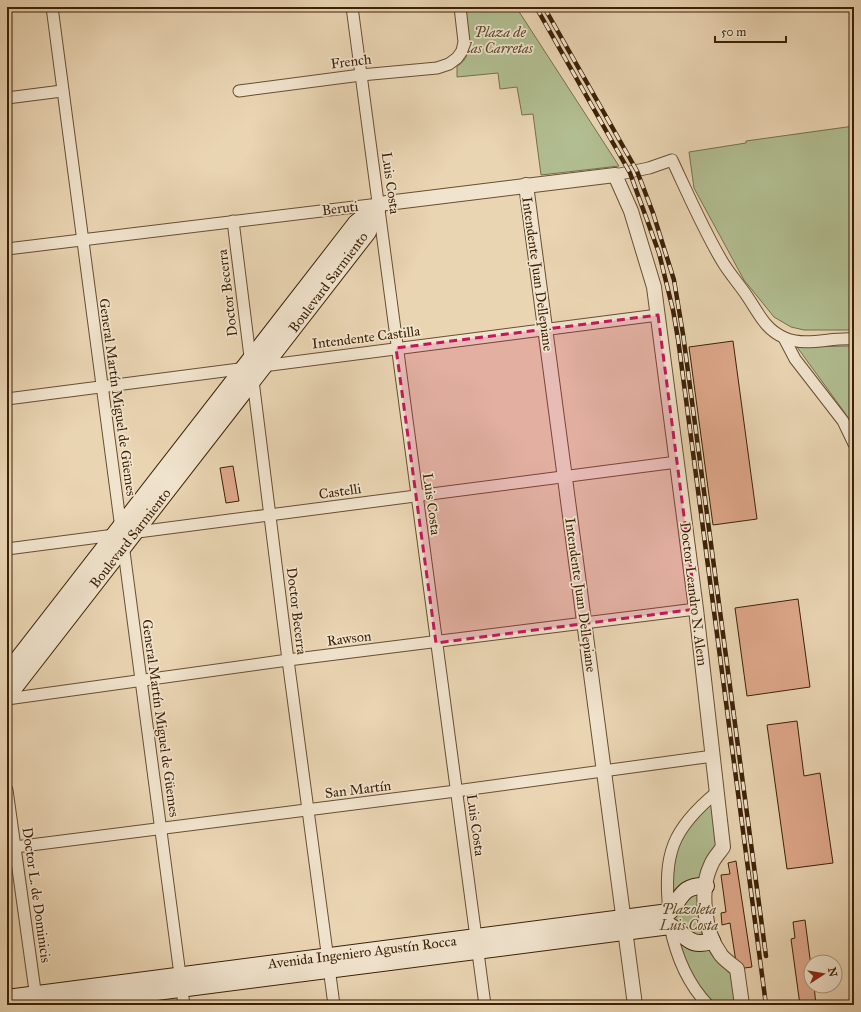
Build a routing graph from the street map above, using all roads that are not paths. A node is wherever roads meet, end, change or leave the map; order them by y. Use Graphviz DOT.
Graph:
graph roads {
  1 [pos="52,7"];
  2 [pos="352,7"];
  3 [pos="460,7"];
  4 [pos="361,75"];
  5 [pos="62,91"];
  6 [pos="239,91"];
  7 [pos="7,98"];
  8 [pos="615,174"];
  9 [pos="526,185"];
  10 [pos="379,204"];
  11 [pos="233,221"];
  12 [pos="82,240"];
  13 [pos="7,249"];
  14 [pos="658,315"];
  15 [pos="546,329"];
  16 [pos="784,338"];
  17 [pos="854,339"];
  18 [pos="396,348"];
  19 [pos="253,368"];
  20 [pos="101,387"];
  21 [pos="7,400"];
  22 [pos="854,444"];
  23 [pos="677,462"];
  24 [pos="565,477"];
  25 [pos="416,496"];
  26 [pos="270,515"];
  27 [pos="123,535"];
  28 [pos="7,549"];
  29 [pos="696,609"];
  30 [pos="585,623"];
  31 [pos="436,642"];
  32 [pos="288,660"];
  33 [pos="7,673"];
  34 [pos="140,680"];
  35 [pos="7,698"];
  36 [pos="713,756"];
  37 [pos="604,771"];
  38 [pos="7,790"];
  39 [pos="456,791"];
  40 [pos="717,792"];
  41 [pos="308,810"];
  42 [pos="160,829"];
  43 [pos="11,847"];
  44 [pos="706,886"];
  45 [pos="670,919"];
  46 [pos="625,925"];
  47 [pos="712,941"];
  48 [pos="477,944"];
  49 [pos="329,963"];
  50 [pos="181,982"];
  51 [pos="7,998"];
  52 [pos="36,1000"];
  53 [pos="56,1005"];
  54 [pos="184,1005"];
  55 [pos="334,1005"];
  56 [pos="485,1005"];
  57 [pos="635,1005"];
  58 [pos="708,1005"];
  59 [pos="742,1005"];
  1 -- 5 [label="street, General Martín Miguel de Güemes"];
  2 -- 4 [label="street, Luis Costa"];
  3 -- 4 [label="street, French"];
  4 -- 6 [label="street, French"];
  4 -- 10 [label="street, Luis Costa"];
  5 -- 7 [label="street"];
  5 -- 12 [label="street, General Martín Miguel de Güemes"];
  8 -- 9 [label="street, Beruti"];
  8 -- 14 [label="street, Doctor Leandro N. Alem"];
  8 -- 16 [label="street, Beruti"];
  9 -- 10 [label="street, Beruti"];
  9 -- 15 [label="street, Intendente Juan Dellepiane"];
  10 -- 11 [label="street, Beruti"];
  10 -- 18 [label="street, Luis Costa"];
  10 -- 19 [label="main road, Boulevard Sarmiento"];
  11 -- 12 [label="street, Beruti"];
  11 -- 19 [label="street, Doctor Becerra"];
  12 -- 13 [label="street, Beruti"];
  12 -- 20 [label="street, General Martín Miguel de Güemes"];
  14 -- 15 [label="street, Intendente Castilla"];
  14 -- 23 [label="street, Doctor Leandro N. Alem"];
  15 -- 18 [label="street, Intendente Castilla"];
  15 -- 24 [label="street, Intendente Juan Dellepiane"];
  16 -- 17 [label="street"];
  16 -- 22 [label="street"];
  18 -- 19 [label="street, Intendente Castilla"];
  18 -- 25 [label="street, Luis Costa"];
  19 -- 20 [label="street, Intendente Castilla"];
  19 -- 26 [label="street, Doctor Becerra"];
  19 -- 27 [label="main road, Boulevard Sarmiento"];
  20 -- 21 [label="street, Intendente Castilla"];
  20 -- 27 [label="street, General Martín Miguel de Güemes"];
  23 -- 24 [label="street, Castelli"];
  23 -- 29 [label="street, Doctor Leandro N. Alem"];
  24 -- 25 [label="street, Castelli"];
  24 -- 30 [label="street, Intendente Juan Dellepiane"];
  25 -- 26 [label="street, Castelli"];
  25 -- 31 [label="street, Luis Costa"];
  26 -- 27 [label="street, Castelli"];
  26 -- 32 [label="street, Doctor Becerra"];
  27 -- 28 [label="street, Castelli"];
  27 -- 33 [label="main road, Boulevard Sarmiento"];
  27 -- 34 [label="street, General Martín Miguel de Güemes"];
  27 -- 35 [label="main road, Boulevard Sarmiento"];
  29 -- 30 [label="street, Rawson"];
  29 -- 36 [label="street, Doctor Leandro N. Alem"];
  30 -- 31 [label="street, Rawson"];
  30 -- 37 [label="street, Intendente Juan Dellepiane"];
  31 -- 32 [label="street, Rawson"];
  31 -- 39 [label="street, Luis Costa"];
  32 -- 34 [label="street, Rawson"];
  32 -- 41 [label="street, Doctor Becerra"];
  34 -- 35 [label="street, Rawson"];
  34 -- 42 [label="street, General Martín Miguel de Güemes"];
  36 -- 37 [label="street, San Martín"];
  36 -- 40 [label="street, Doctor Leandro N. Alem"];
  37 -- 39 [label="street, San Martín"];
  37 -- 46 [label="street, Intendente Juan Dellepiane"];
  38 -- 43 [label="street, Doctor L. de Dominicis"];
  39 -- 41 [label="street, San Martín"];
  39 -- 48 [label="street, Luis Costa"];
  40 -- 44 [label="street, Doctor Leandro N. Alem"];
  40 -- 45 [label="street"];
  41 -- 42 [label="street, San Martín"];
  41 -- 49 [label="street, Doctor Becerra"];
  42 -- 43 [label="street, San Martín"];
  42 -- 50 [label="street, General Martín Miguel de Güemes"];
  43 -- 52 [label="street, Doctor L. de Dominicis"];
  44 -- 45 [label="main road"];
  44 -- 47 [label="street, Doctor Leandro N. Alem"];
  45 -- 46 [label="main road, Avenida Ingeniero Agustín Rocca"];
  45 -- 47 [label="main road"];
  45 -- 58 [label="street"];
  46 -- 48 [label="main road, Avenida Ingeniero Agustín Rocca"];
  46 -- 57 [label="street, Intendente Juan Dellepiane"];
  47 -- 59 [label="street, Doctor Leandro N. Alem"];
  48 -- 49 [label="main road, Avenida Ingeniero Agustín Rocca"];
  48 -- 56 [label="street, Luis Costa"];
  49 -- 50 [label="main road, Avenida Ingeniero Agustín Rocca"];
  49 -- 55 [label="street, Doctor Becerra"];
  50 -- 52 [label="main road, Avenida Ingeniero Agustín Rocca"];
  50 -- 53 [label="main road, Avenida Ingeniero Agustín Rocca"];
  50 -- 54 [label="street, General Martín Miguel de Güemes"];
  51 -- 52 [label="main road, Avenida Ingeniero Agustín Rocca"];
}
